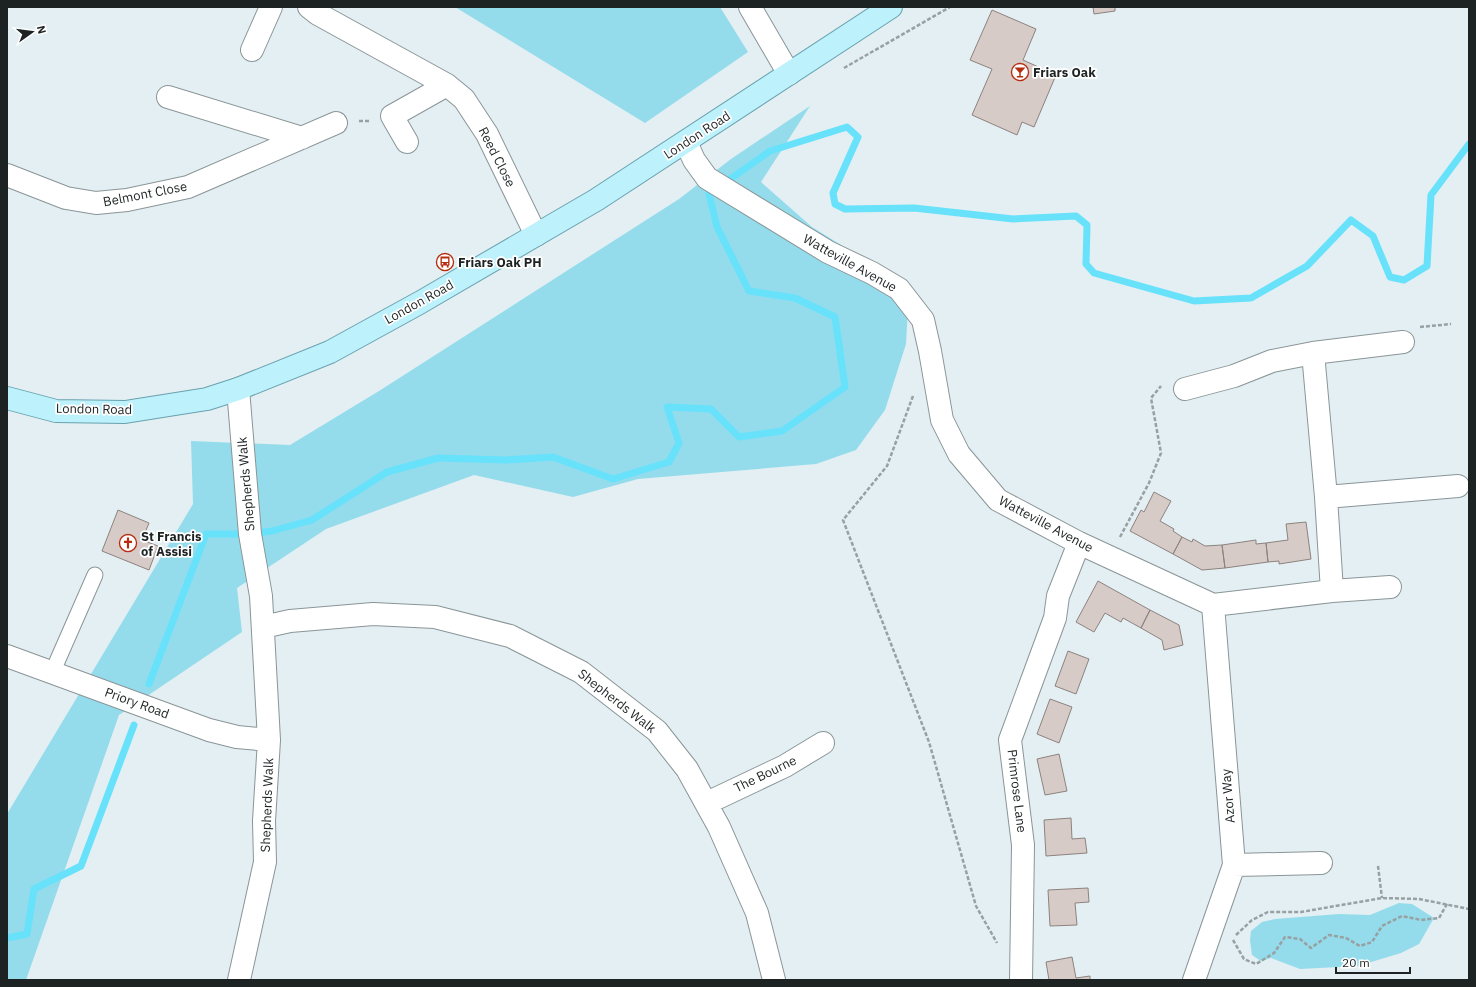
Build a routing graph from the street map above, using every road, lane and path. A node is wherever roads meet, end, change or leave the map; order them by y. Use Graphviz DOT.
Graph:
graph roads {
  1 [pos="271,7"];
  2 [pos="309,7"];
  3 [pos="750,7"];
  4 [pos="891,7"];
  5 [pos="252,50"];
  6 [pos="789,74"];
  7 [pos="447,85"];
  8 [pos="168,97"];
  9 [pos="392,116"];
  10 [pos="336,123"];
  11 [pos="302,138"];
  12 [pos="407,142"];
  13 [pos="686,142"];
  14 [pos="7,175"];
  15 [pos="536,235"];
  16 [pos="1403,342"];
  17 [pos="1313,353"];
  18 [pos="238,389"];
  19 [pos="1185,389"];
  20 [pos="914,393"];
  21 [pos="7,398"];
  22 [pos="1458,486"];
  23 [pos="1326,497"];
  24 [pos="1079,543"];
  25 [pos="95,575"];
  26 [pos="1390,587"];
  27 [pos="1332,591"];
  28 [pos="1213,606"];
  29 [pos="263,627"];
  30 [pos="7,656"];
  31 [pos="52,673"];
  32 [pos="270,740"];
  33 [pos="823,743"];
  34 [pos="707,802"];
  35 [pos="1321,863"];
  36 [pos="1234,865"];
  37 [pos="1378,866"];
  38 [pos="1382,898"];
  39 [pos="1447,904"];
  40 [pos="1469,908"];
  41 [pos="999,946"];
  42 [pos="239,980"];
  43 [pos="774,980"];
  44 [pos="1021,980"];
  45 [pos="1194,980"];
  1 -- 5 [label="street"];
  2 -- 7 [label="street, Reed Close"];
  3 -- 6 [label="street"];
  4 -- 6 [label="main road, London Road"];
  6 -- 13 [label="main road, London Road"];
  7 -- 9 [label="street"];
  7 -- 15 [label="street, Reed Close"];
  8 -- 11 [label="street"];
  9 -- 10 [label="path"];
  9 -- 12 [label="street"];
  10 -- 11 [label="street, Belmont Close"];
  11 -- 14 [label="street, Belmont Close"];
  13 -- 15 [label="main road, London Road"];
  13 -- 24 [label="street, Watteville Avenue"];
  15 -- 18 [label="main road, London Road"];
  16 -- 17 [label="street"];
  17 -- 19 [label="street"];
  17 -- 23 [label="street"];
  18 -- 21 [label="main road, London Road"];
  18 -- 29 [label="street, Shepherds Walk"];
  20 -- 41 [label="path"];
  22 -- 23 [label="street"];
  23 -- 27 [label="street"];
  24 -- 28 [label="street, Watteville Avenue"];
  24 -- 44 [label="street, Primrose Lane"];
  25 -- 31 [label="lane"];
  26 -- 27 [label="street"];
  27 -- 28 [label="street"];
  28 -- 36 [label="street, Azor Way"];
  29 -- 32 [label="street, Shepherds Walk"];
  29 -- 34 [label="street, Shepherds Walk"];
  30 -- 31 [label="street, Priory Road"];
  31 -- 32 [label="street, Priory Road"];
  32 -- 42 [label="street, Shepherds Walk"];
  33 -- 34 [label="street, The Bourne"];
  34 -- 43 [label="street, Shepherds Walk"];
  35 -- 36 [label="street"];
  36 -- 45 [label="street, Azor Way"];
  37 -- 38 [label="path"];
  38 -- 39 [label="path"];
  38 -- 39 [label="path"];
  39 -- 40 [label="path"];
}
